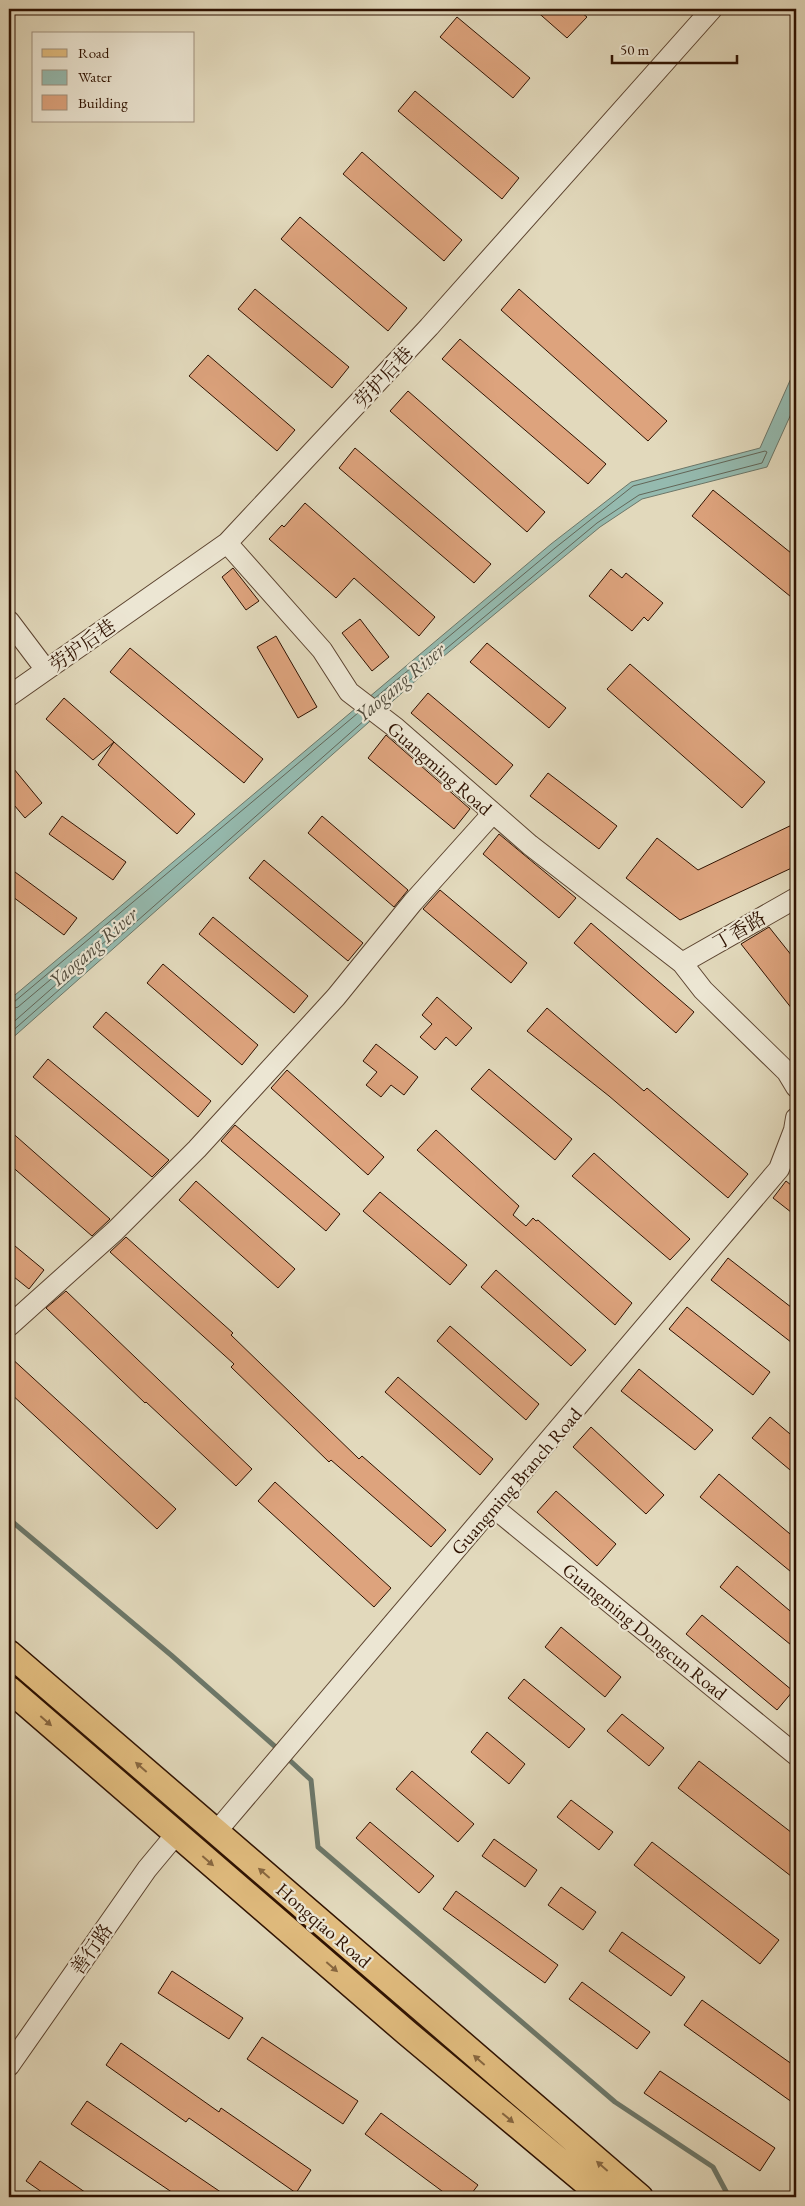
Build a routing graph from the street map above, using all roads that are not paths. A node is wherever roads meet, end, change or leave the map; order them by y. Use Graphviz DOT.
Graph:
graph roads {
  1 [pos="712,9"];
  2 [pos="227,543"];
  3 [pos="9,621"];
  4 [pos="46,670"];
  5 [pos="9,696"];
  6 [pos="492,814"];
  7 [pos="796,898"];
  8 [pos="682,963"];
  9 [pos="796,1087"];
  10 [pos="796,1118"];
  11 [pos="9,1326"];
  12 [pos="493,1507"];
  13 [pos="9,1653"];
  14 [pos="9,1689"];
  15 [pos="796,1754"];
  16 [pos="216,1832"];
  17 [pos="176,1834"];
  18 [pos="9,2066"];
  19 [pos="602,2197"];
  20 [pos="640,2197"];
  1 -- 2 [label="street, 劳护后巷"];
  2 -- 4 [label="street, 劳护后巷"];
  2 -- 6 [label="street, Guangming Road"];
  3 -- 4 [label="street"];
  4 -- 5 [label="street, 劳护后巷"];
  6 -- 8 [label="street, Guangming Road"];
  6 -- 11 [label="street"];
  7 -- 8 [label="street, 丁香路"];
  8 -- 9 [label="street"];
  10 -- 12 [label="street, Guangming Branch Road"];
  12 -- 15 [label="street, Guangming Dongcun Road"];
  12 -- 16 [label="street, Guangming Branch Road"];
  16 -- 13 [label="main road, Hongqiao Road, one-way"];
  14 -- 17 [label="main road, Hongqiao Road, one-way"];
  20 -- 16 [label="main road, Hongqiao Road, one-way"];
  17 -- 18 [label="street, 善行路"];
  17 -- 19 [label="main road, Hongqiao Road, one-way"];
}
